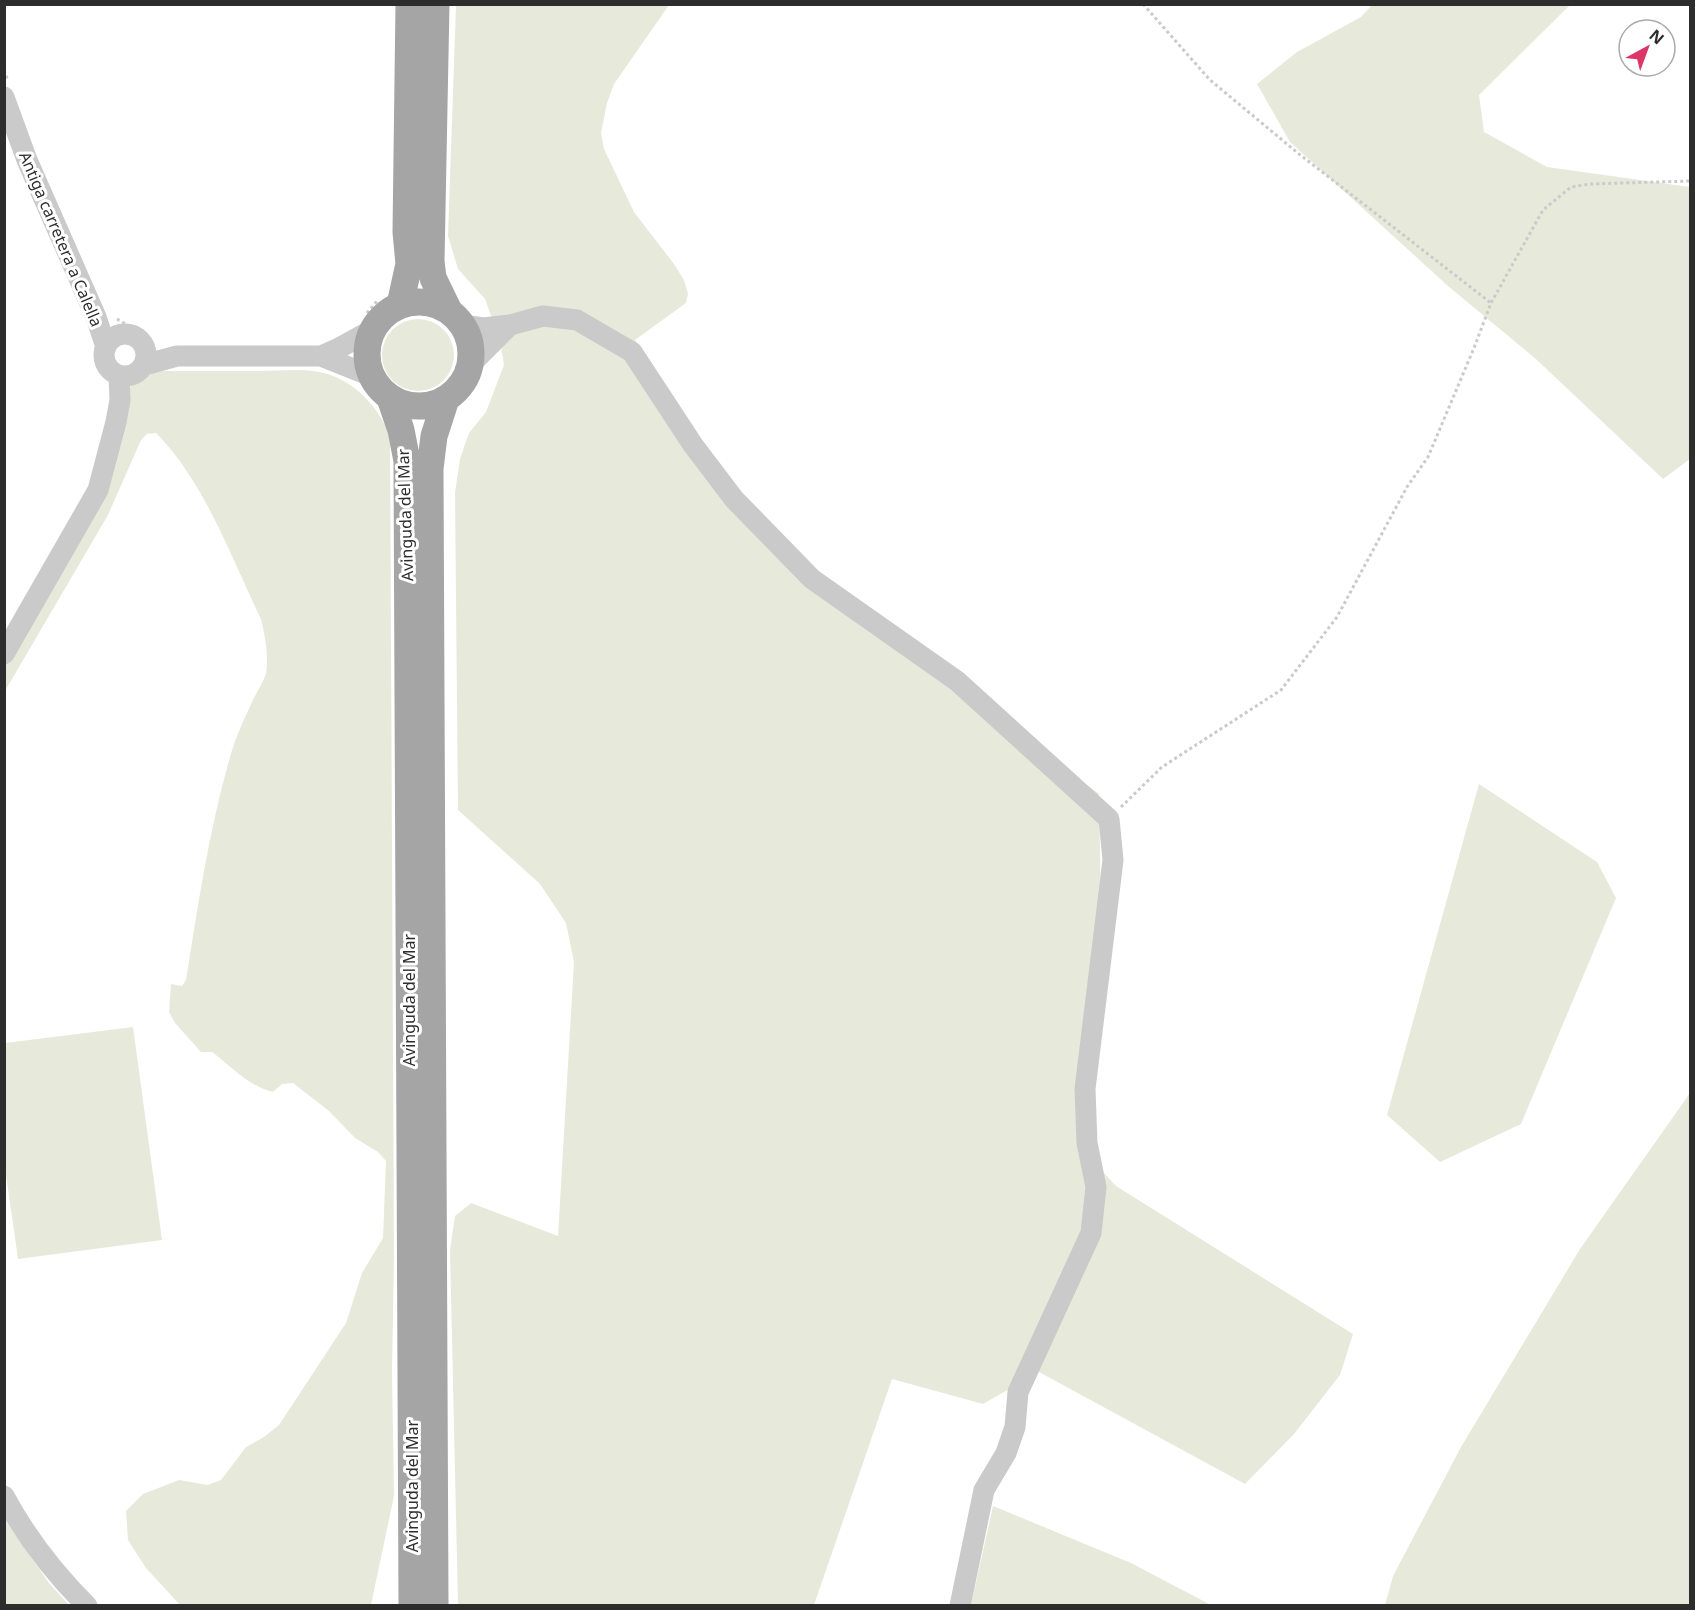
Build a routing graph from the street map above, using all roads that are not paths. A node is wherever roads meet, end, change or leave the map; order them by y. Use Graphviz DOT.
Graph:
graph roads {
  1 [pos="410,4"];
  2 [pos="436,4"];
  3 [pos="8,94"];
  4 [pos="400,305"];
  5 [pos="456,318"];
  6 [pos="510,325"];
  7 [pos="372,330"];
  8 [pos="106,347"];
  9 [pos="146,354"];
  10 [pos="321,356"];
  11 [pos="471,364"];
  12 [pos="119,375"];
  13 [pos="371,376"];
  14 [pos="390,398"];
  15 [pos="447,399"];
  16 [pos="4,654"];
  17 [pos="4,1496"];
  18 [pos="87,1605"];
  19 [pos="412,1605"];
  20 [pos="435,1605"];
  21 [pos="960,1605"];
  1 -- 4 [label="main road"];
  2 -- 5 [label="main road"];
  3 -- 8 [label="street, Antiga carretera a Calella"];
  4 -- 5 [label="main road"];
  4 -- 7 [label="main road"];
  5 -- 6 [label="street"];
  5 -- 11 [label="main road"];
  6 -- 11 [label="street"];
  6 -- 21 [label="street"];
  7 -- 10 [label="street"];
  7 -- 13 [label="main road"];
  8 -- 9 [label="street"];
  8 -- 12 [label="street"];
  9 -- 10 [label="street"];
  9 -- 12 [label="street"];
  10 -- 13 [label="street"];
  11 -- 15 [label="main road"];
  12 -- 16 [label="street"];
  13 -- 14 [label="main road"];
  14 -- 15 [label="main road"];
  14 -- 19 [label="main road, Avinguda del Mar"];
  15 -- 20 [label="main road, Avinguda del Mar"];
  17 -- 18 [label="street"];
}
